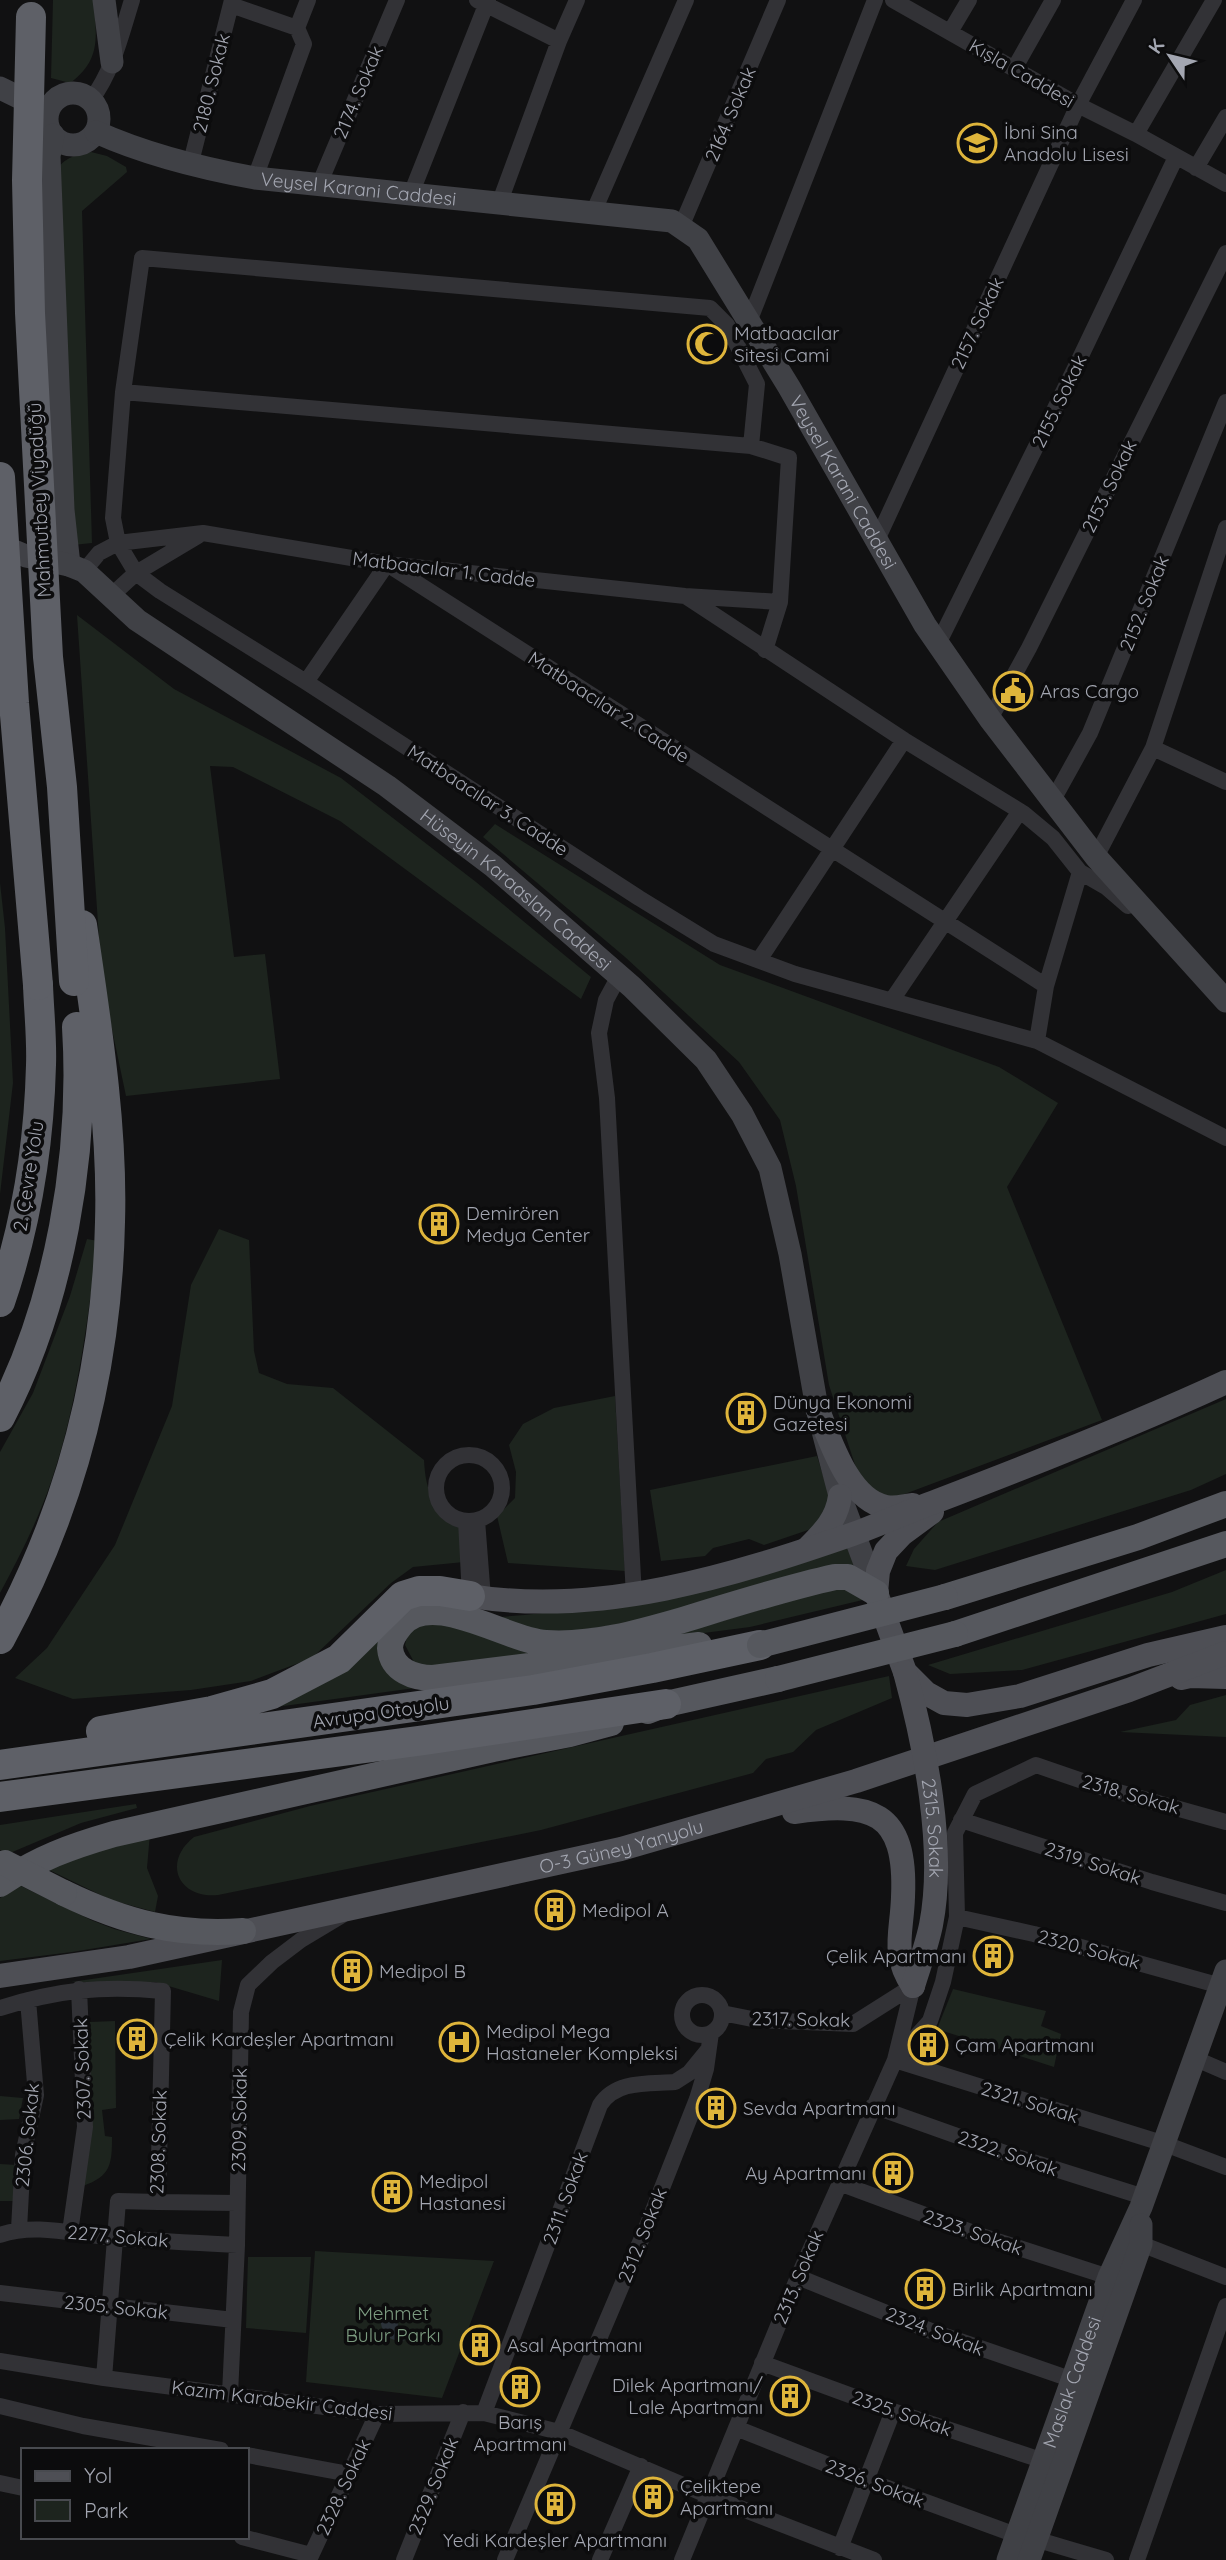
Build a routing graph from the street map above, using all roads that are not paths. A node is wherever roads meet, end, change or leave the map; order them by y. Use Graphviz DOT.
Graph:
graph roads {
  1 [pos="104,0"];
  2 [pos="132,0"];
  3 [pos="308,0"];
  4 [pos="397,0"];
  5 [pos="577,0"];
  6 [pos="687,0"];
  7 [pos="778,0"];
  8 [pos="875,0"];
  9 [pos="893,0"];
  10 [pos="969,0"];
  11 [pos="1053,0"];
  12 [pos="1134,0"];
  13 [pos="1214,0"];
  14 [pos="231,2"];
  15 [pos="484,2"];
  16 [pos="31,8"];
  17 [pos="297,28"];
  18 [pos="950,32"];
  19 [pos="559,41"];
  20 [pos="112,62"];
  21 [pos="1014,69"];
  22 [pos="0,88"];
  23 [pos="91,100"];
  24 [pos="1078,105"];
  25 [pos="49,112"];
  26 [pos="1226,117"];
  27 [pos="96,132"];
  28 [pos="1136,134"];
  29 [pos="53,135"];
  30 [pos="1176,157"];
  31 [pos="190,166"];
  32 [pos="1196,168"];
  33 [pos="255,178"];
  34 [pos="1226,184"];
  35 [pos="318,185"];
  36 [pos="411,194"];
  37 [pos="499,204"];
  38 [pos="593,213"];
  39 [pos="681,227"];
  40 [pos="1226,253"];
  41 [pos="749,322"];
  42 [pos="123,392"];
  43 [pos="1226,402"];
  44 [pos="751,446"];
  45 [pos="0,477"];
  46 [pos="1226,528"];
  47 [pos="203,533"];
  48 [pos="877,540"];
  49 [pos="118,543"];
  50 [pos="0,545"];
  51 [pos="387,564"];
  52 [pos="76,568"];
  53 [pos="136,573"];
  54 [pos="112,595"];
  55 [pos="685,596"];
  56 [pos="780,602"];
  57 [pos="939,644"];
  58 [pos="765,650"];
  59 [pos="306,682"];
  60 [pos="990,719"];
  61 [pos="904,740"];
  62 [pos="1153,748"];
  63 [pos="1226,782"];
  64 [pos="1053,800"];
  65 [pos="1020,811"];
  66 [pos="832,849"];
  67 [pos="1088,865"];
  68 [pos="945,922"];
  69 [pos="759,960"];
  70 [pos="1177,964"];
  71 [pos="619,976"];
  72 [pos="82,980"];
  73 [pos="1046,986"];
  74 [pos="892,1000"];
  75 [pos="1226,1001"];
  76 [pos="1037,1041"];
  77 [pos="40,1090"];
  78 [pos="1226,1138"];
  79 [pos="0,1302"];
  80 [pos="1226,1382"];
  81 [pos="817,1408"];
  82 [pos="0,1416"];
  83 [pos="968,1490"];
  84 [pos="840,1496"];
  85 [pos="938,1500"];
  86 [pos="1226,1504"];
  87 [pos="472,1520"];
  88 [pos="854,1534"];
  89 [pos="1226,1544"];
  90 [pos="808,1548"];
  91 [pos="876,1592"];
  92 [pos="634,1596"];
  93 [pos="477,1597"];
  94 [pos="1226,1637"];
  95 [pos="0,1639"];
  96 [pos="760,1645"];
  97 [pos="1226,1653"];
  98 [pos="905,1672"];
  99 [pos="1226,1677"];
  100 [pos="1129,1690"];
  101 [pos="666,1703"];
  102 [pos="0,1752"];
  103 [pos="0,1765"];
  104 [pos="1036,1765"];
  105 [pos="0,1797"];
  106 [pos="961,1820"];
  107 [pos="1226,1822"];
  108 [pos="693,1827"];
  109 [pos="2,1869"];
  110 [pos="1226,1903"];
  111 [pos="360,1905"];
  112 [pos="957,1917"];
  113 [pos="243,1931"];
  114 [pos="0,1976"];
  115 [pos="912,1986"];
  116 [pos="1223,1988"];
  117 [pos="79,1989"];
  118 [pos="28,2000"];
  119 [pos="0,2008"];
  120 [pos="722,2013"];
  121 [pos="710,2041"];
  122 [pos="1196,2059"];
  123 [pos="895,2060"];
  124 [pos="1226,2072"];
  125 [pos="682,2079"];
  126 [pos="697,2099"];
  127 [pos="873,2106"];
  128 [pos="1165,2144"];
  129 [pos="1226,2167"];
  130 [pos="839,2183"];
  131 [pos="158,2202"];
  132 [pos="1142,2202"];
  133 [pos="237,2203"];
  134 [pos="19,2229"];
  135 [pos="71,2232"];
  136 [pos="0,2235"];
  137 [pos="114,2238"];
  138 [pos="237,2245"];
  139 [pos="1141,2245"];
  140 [pos="798,2277"];
  141 [pos="1110,2277"];
  142 [pos="1226,2277"];
  143 [pos="0,2293"];
  144 [pos="1226,2306"];
  145 [pos="108,2307"];
  146 [pos="233,2320"];
  147 [pos="0,2361"];
  148 [pos="762,2363"];
  149 [pos="104,2378"];
  150 [pos="1073,2380"];
  151 [pos="230,2394"];
  152 [pos="0,2406"];
  153 [pos="892,2411"];
  154 [pos="463,2412"];
  155 [pos="484,2413"];
  156 [pos="377,2414"];
  157 [pos="736,2428"];
  158 [pos="559,2432"];
  159 [pos="210,2448"];
  160 [pos="248,2455"];
  161 [pos="1044,2461"];
  162 [pos="641,2466"];
  163 [pos="349,2474"];
  164 [pos="866,2480"];
  165 [pos="0,2483"];
  166 [pos="21,2488"];
  167 [pos="709,2496"];
  168 [pos="248,2539"];
  169 [pos="1027,2545"];
  170 [pos="840,2548"];
  171 [pos="310,2558"];
  172 [pos="404,2560"];
  173 [pos="505,2560"];
  174 [pos="600,2560"];
  175 [pos="682,2560"];
  176 [pos="874,2560"];
  177 [pos="1008,2560"];
  178 [pos="1106,2560"];
  179 [pos="1137,2560"];
  1 -- 20 [label="main road"];
  2 -- 20 [label="street"];
  3 -- 17 [label="street"];
  4 -- 35 [label="street, 2174. Sokak"];
  5 -- 19 [label="street"];
  6 -- 38 [label="street"];
  7 -- 39 [label="street, 2164. Sokak"];
  8 -- 41 [label="street"];
  9 -- 18 [label="street, Kışla Caddesi"];
  10 -- 18 [label="street"];
  11 -- 21 [label="street"];
  12 -- 24 [label="street, 2157. Sokak"];
  13 -- 28 [label="street"];
  14 -- 17 [label="street"];
  14 -- 31 [label="street, 2180. Sokak"];
  15 -- 19 [label="street"];
  15 -- 36 [label="street"];
  16 -- 72 [label="highway, Mahmutbey Viyadüğü, bridge"];
  17 -- 33 [label="street"];
  18 -- 21 [label="street, Kışla Caddesi"];
  19 -- 37 [label="street"];
  20 -- 23 [label="street"];
  21 -- 24 [label="street, Kışla Caddesi"];
  22 -- 25 [label="main road"];
  23 -- 25 [label="main road"];
  23 -- 27 [label="main road"];
  24 -- 28 [label="street, Kışla Caddesi"];
  24 -- 48 [label="street, 2157. Sokak"];
  25 -- 29 [label="main road"];
  26 -- 32 [label="street"];
  27 -- 29 [label="main road"];
  27 -- 31 [label="main road, Veysel Karani Caddesi"];
  28 -- 30 [label="street, Kışla Caddesi"];
  29 -- 52 [label="main road"];
  30 -- 32 [label="street, Kışla Caddesi"];
  30 -- 57 [label="street, 2155. Sokak"];
  31 -- 33 [label="main road, Veysel Karani Caddesi"];
  32 -- 34 [label="street, Kışla Caddesi"];
  33 -- 35 [label="main road, Veysel Karani Caddesi"];
  35 -- 36 [label="main road, Veysel Karani Caddesi"];
  36 -- 37 [label="main road, Veysel Karani Caddesi"];
  37 -- 38 [label="main road, Veysel Karani Caddesi"];
  38 -- 39 [label="main road, Veysel Karani Caddesi"];
  39 -- 41 [label="main road, Veysel Karani Caddesi"];
  40 -- 60 [label="street, 2153. Sokak"];
  41 -- 48 [label="main road, Veysel Karani Caddesi"];
  42 -- 44 [label="street"];
  42 -- 44 [label="street, Matbaacılar 3. Cadde"];
  42 -- 49 [label="street, Matbaacılar 3. Cadde"];
  43 -- 64 [label="street, 2152. Sokak"];
  44 -- 56 [label="street"];
  45 -- 77 [label="highway, Mahmutbey Viyadüğü, bridge"];
  46 -- 62 [label="street"];
  47 -- 49 [label="street, Matbaacılar 1. Cadde"];
  47 -- 51 [label="street, Matbaacılar 1. Cadde"];
  47 -- 53 [label="street"];
  48 -- 57 [label="main road, Veysel Karani Caddesi"];
  49 -- 52 [label="street, Matbaacılar 1. Cadde"];
  49 -- 53 [label="street, Matbaacılar 3. Cadde"];
  50 -- 52 [label="main road, Hüseyin Karaaslan Caddesi"];
  51 -- 55 [label="street, Matbaacılar 1. Cadde"];
  51 -- 59 [label="street"];
  51 -- 66 [label="street, Matbaacılar 2. Cadde"];
  52 -- 54 [label="main road, Hüseyin Karaaslan Caddesi"];
  53 -- 54 [label="street"];
  53 -- 59 [label="street, Matbaacılar 3. Cadde"];
  54 -- 71 [label="main road, Hüseyin Karaaslan Caddesi"];
  55 -- 56 [label="street, Matbaacılar 1. Cadde"];
  55 -- 58 [label="street, Matbaacılar 1. Cadde"];
  56 -- 58 [label="street"];
  57 -- 60 [label="main road, Veysel Karani Caddesi"];
  58 -- 61 [label="street, Matbaacılar 1. Cadde"];
  59 -- 69 [label="street, Matbaacılar 3. Cadde"];
  60 -- 64 [label="main road, Veysel Karani Caddesi"];
  61 -- 65 [label="street, Matbaacılar 1. Cadde"];
  61 -- 66 [label="street"];
  62 -- 63 [label="street"];
  62 -- 67 [label="street"];
  64 -- 67 [label="main road, Veysel Karani Caddesi"];
  65 -- 67 [label="street, Matbaacılar 1. Cadde"];
  65 -- 68 [label="street"];
  66 -- 68 [label="street, Matbaacılar 2. Cadde"];
  66 -- 69 [label="street"];
  67 -- 70 [label="street"];
  67 -- 73 [label="street"];
  67 -- 75 [label="main road, Veysel Karani Caddesi"];
  68 -- 73 [label="street, Matbaacılar 2. Cadde"];
  68 -- 74 [label="street"];
  69 -- 74 [label="street, Matbaacılar 3. Cadde"];
  71 -- 81 [label="main road, Hüseyin Karaaslan Caddesi"];
  71 -- 92 [label="street"];
  72 -- 82 [label="highway"];
  72 -- 95 [label="highway"];
  73 -- 76 [label="street"];
  74 -- 76 [label="street, Matbaacılar 3. Cadde"];
  76 -- 78 [label="street, Matbaacılar 3. Cadde"];
  77 -- 79 [label="highway, 2. Çevre Yolu"];
  80 -- 83 [label="main road"];
  81 -- 84 [label="main road, Hüseyin Karaaslan Caddesi"];
  81 -- 85 [label="main road"];
  83 -- 85 [label="main road"];
  83 -- 91 [label="main road"];
  84 -- 88 [label="main road, Hüseyin Karaaslan Caddesi"];
  84 -- 90 [label="main road"];
  85 -- 88 [label="main road"];
  86 -- 96 [label="highway, bridge"];
  87 -- 93 [label="street"];
  88 -- 90 [label="main road"];
  88 -- 91 [label="main road, Hüseyin Karaaslan Caddesi"];
  89 -- 101 [label="highway, bridge"];
  90 -- 92 [label="main road"];
  91 -- 96 [label="highway"];
  91 -- 98 [label="main road, 2315. Sokak"];
  92 -- 93 [label="main road"];
  93 -- 102 [label="highway"];
  94 -- 98 [label="main road"];
  96 -- 103 [label="highway, Avrupa Otoyolu"];
  97 -- 100 [label="main road, O-3 Güney Yanyolu"];
  98 -- 115 [label="main road, 2315. Sokak, bridge"];
  99 -- 100 [label="main road"];
  100 -- 108 [label="main road, O-3 Güney Yanyolu"];
  101 -- 105 [label="highway, Avrupa Otoyolu"];
  101 -- 109 [label="highway"];
  104 -- 106 [label="street, 2313. Sokak"];
  104 -- 107 [label="street, 2318. Sokak"];
  106 -- 110 [label="street, 2319. Sokak"];
  106 -- 112 [label="street, 2313. Sokak"];
  108 -- 111 [label="main road, O-3 Güney Yanyolu"];
  108 -- 115 [label="main road"];
  109 -- 113 [label="highway, bridge"];
  111 -- 113 [label="main road, O-3 Güney Yanyolu"];
  111 -- 133 [label="street, 2309. Sokak"];
  112 -- 116 [label="street, 2320. Sokak"];
  112 -- 123 [label="street, 2313. Sokak"];
  113 -- 114 [label="main road, O-3 Güney Yanyolu"];
  115 -- 120 [label="street, 2317. Sokak"];
  115 -- 123 [label="street, 2313. Sokak"];
  116 -- 122 [label="main road, Maslak Caddesi"];
  117 -- 118 [label="street"];
  117 -- 131 [label="street, 2308. Sokak"];
  117 -- 135 [label="street, 2307. Sokak"];
  118 -- 119 [label="street"];
  118 -- 134 [label="street, 2306. Sokak"];
  120 -- 121 [label="street"];
  120 -- 121 [label="street, 2317. Sokak"];
  121 -- 125 [label="street"];
  121 -- 126 [label="street, 2312. Sokak"];
  122 -- 124 [label="street"];
  122 -- 128 [label="main road, Maslak Caddesi"];
  123 -- 127 [label="street, 2313. Sokak"];
  123 -- 128 [label="street, 2321. Sokak"];
  125 -- 126 [label="street"];
  125 -- 155 [label="street, 2311. Sokak"];
  126 -- 158 [label="street, 2312. Sokak"];
  127 -- 130 [label="street, 2313. Sokak"];
  127 -- 132 [label="street, 2322. Sokak"];
  128 -- 129 [label="street, 2321. Sokak"];
  128 -- 132 [label="main road, Maslak Caddesi"];
  130 -- 140 [label="street, 2313. Sokak"];
  130 -- 141 [label="street, 2323. Sokak"];
  131 -- 133 [label="street"];
  131 -- 137 [label="street, 2308. Sokak"];
  132 -- 139 [label="main road, Maslak Caddesi"];
  132 -- 141 [label="main road, Maslak Caddesi"];
  133 -- 138 [label="street, 2309. Sokak"];
  134 -- 135 [label="street, 2277. Sokak"];
  134 -- 136 [label="street, 2277. Sokak"];
  135 -- 137 [label="street, 2277. Sokak"];
  137 -- 138 [label="street, 2277. Sokak"];
  137 -- 145 [label="street, 2308. Sokak"];
  138 -- 146 [label="street, 2309. Sokak"];
  139 -- 142 [label="street"];
  139 -- 169 [label="main road, Maslak Caddesi"];
  140 -- 148 [label="street, 2313. Sokak"];
  140 -- 150 [label="street, 2324. Sokak"];
  141 -- 150 [label="main road, Maslak Caddesi"];
  143 -- 145 [label="street, 2305. Sokak"];
  144 -- 179 [label="street"];
  145 -- 146 [label="street, 2305. Sokak"];
  145 -- 149 [label="street, 2308. Sokak"];
  146 -- 151 [label="street, 2309. Sokak"];
  147 -- 149 [label="street, Kazım Karabekir Caddesi"];
  148 -- 153 [label="street, 2325. Sokak"];
  148 -- 157 [label="street, 2313. Sokak"];
  149 -- 151 [label="street, Kazım Karabekir Caddesi"];
  150 -- 161 [label="main road, Maslak Caddesi"];
  151 -- 156 [label="street, Kazım Karabekir Caddesi"];
  152 -- 159 [label="street"];
  153 -- 161 [label="street, 2325. Sokak"];
  153 -- 164 [label="street"];
  154 -- 155 [label="street, Kazım Karabekir Caddesi"];
  154 -- 156 [label="street, Kazım Karabekir Caddesi"];
  154 -- 172 [label="street, 2329. Sokak"];
  155 -- 158 [label="street, Kazım Karabekir Caddesi"];
  156 -- 163 [label="street, 2328. Sokak"];
  157 -- 164 [label="street, 2326. Sokak"];
  157 -- 167 [label="street, 2313. Sokak"];
  158 -- 162 [label="street, Kazım Karabekir Caddesi"];
  158 -- 173 [label="street, 2312. Sokak"];
  160 -- 163 [label="street"];
  161 -- 169 [label="main road, Maslak Caddesi"];
  162 -- 167 [label="street, Kazım Karabekir Caddesi"];
  162 -- 174 [label="street"];
  163 -- 171 [label="street, 2328. Sokak"];
  164 -- 169 [label="street, 2326. Sokak"];
  164 -- 170 [label="street"];
  165 -- 166 [label="street"];
  167 -- 170 [label="street, Kazım Karabekir Caddesi"];
  167 -- 175 [label="street, 2313. Sokak"];
  168 -- 171 [label="street"];
  169 -- 177 [label="main road, Maslak Caddesi"];
  169 -- 178 [label="street, 2326. Sokak"];
  170 -- 176 [label="street, Kazım Karabekir Caddesi"];
}
